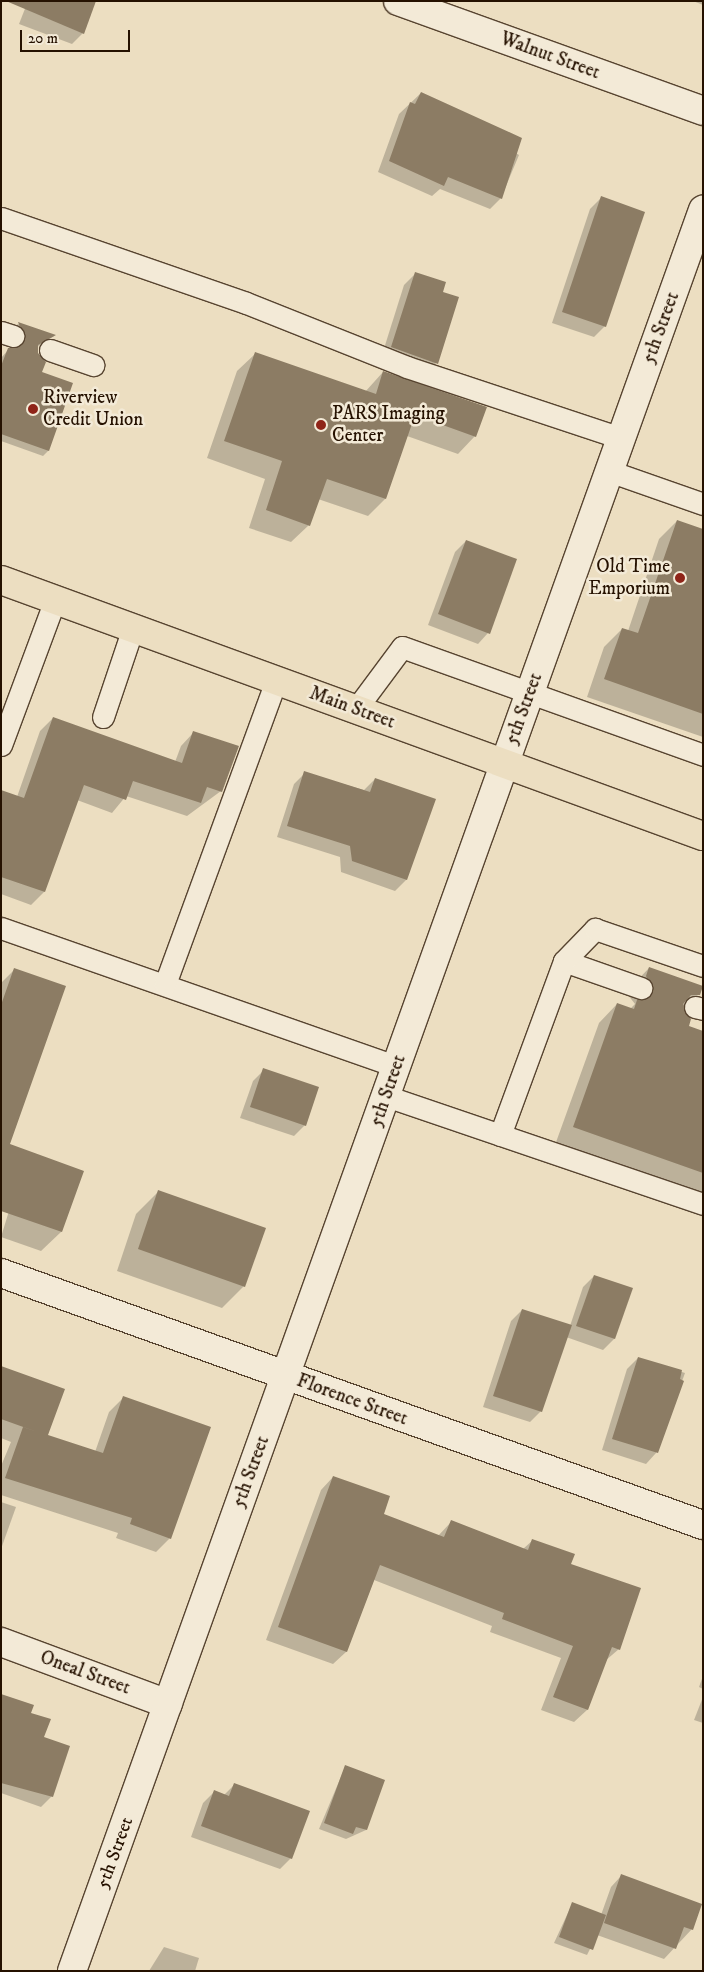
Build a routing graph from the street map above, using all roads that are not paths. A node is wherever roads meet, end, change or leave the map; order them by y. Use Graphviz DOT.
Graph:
graph roads {
  1 [pos="398,1"];
  2 [pos="703,111"];
  3 [pos="703,210"];
  4 [pos="1,218"];
  5 [pos="50,350"];
  6 [pos="93,365"];
  7 [pos="621,438"];
  8 [pos="609,471"];
  9 [pos="703,504"];
  10 [pos="1,580"];
  11 [pos="55,600"];
  12 [pos="133,628"];
  13 [pos="276,680"];
  14 [pos="530,693"];
  15 [pos="356,709"];
  16 [pos="103,717"];
  17 [pos="1,745"];
  18 [pos="703,755"];
  19 [pos="505,763"];
  20 [pos="703,836"];
  21 [pos="1,928"];
  22 [pos="564,961"];
  23 [pos="703,966"];
  24 [pos="166,984"];
  25 [pos="641,988"];
  26 [pos="396,1066"];
  27 [pos="386,1096"];
  28 [pos="500,1135"];
  29 [pos="703,1204"];
  30 [pos="1,1273"];
  31 [pos="286,1376"];
  32 [pos="703,1525"];
  33 [pos="1,1642"];
  34 [pos="168,1704"];
  35 [pos="72,1971"];
  1 -- 2 [label="street, Walnut Street"];
  3 -- 7 [label="street, 5th Street"];
  4 -- 7 [label="lane"];
  5 -- 6 [label="lane"];
  7 -- 8 [label="street, 5th Street"];
  8 -- 9 [label="lane"];
  8 -- 14 [label="street, 5th Street"];
  10 -- 11 [label="main road, Main Street"];
  11 -- 12 [label="main road, Main Street"];
  11 -- 17 [label="lane"];
  12 -- 13 [label="main road, Main Street"];
  12 -- 16 [label="lane"];
  13 -- 15 [label="main road, Main Street"];
  13 -- 24 [label="lane"];
  14 -- 15 [label="lane"];
  14 -- 18 [label="lane"];
  14 -- 19 [label="street, 5th Street"];
  15 -- 19 [label="main road, Main Street"];
  19 -- 20 [label="main road, Main Street"];
  19 -- 26 [label="street, 5th Street"];
  21 -- 24 [label="lane"];
  22 -- 23 [label="lane"];
  22 -- 25 [label="lane"];
  22 -- 28 [label="lane"];
  24 -- 26 [label="lane"];
  26 -- 27 [label="street, 5th Street"];
  27 -- 28 [label="lane"];
  27 -- 31 [label="street, 5th Street"];
  28 -- 29 [label="lane"];
  30 -- 31 [label="street, Florence Street"];
  31 -- 32 [label="street, Florence Street"];
  31 -- 34 [label="street, 5th Street"];
  33 -- 34 [label="street, Oneal Street"];
  34 -- 35 [label="street, 5th Street"];
}
